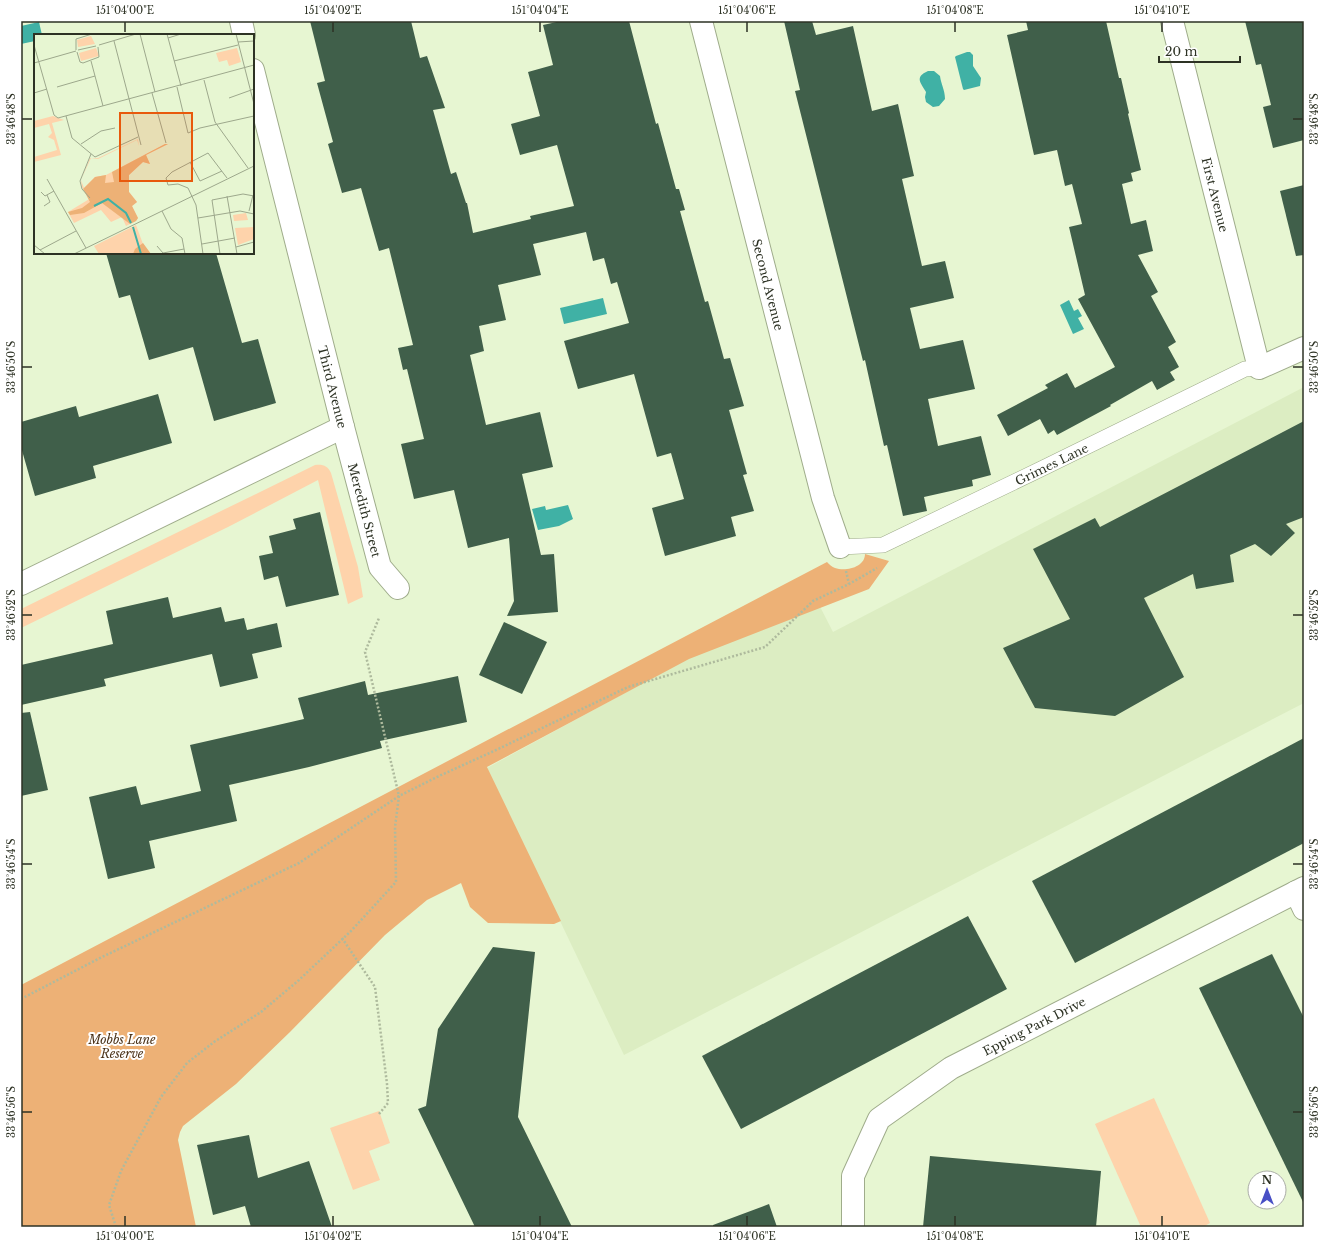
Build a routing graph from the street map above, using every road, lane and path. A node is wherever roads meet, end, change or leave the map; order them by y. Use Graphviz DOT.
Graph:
graph roads {
  1 [pos="241,21"];
  2 [pos="701,21"];
  3 [pos="1172,21"];
  4 [pos="244,34"];
  5 [pos="254,74"];
  6 [pos="1304,348"];
  7 [pos="1259,368"];
  8 [pos="343,427"];
  9 [pos="840,547"];
  10 [pos="883,565"];
  11 [pos="21,584"];
  12 [pos="398,588"];
  13 [pos="379,618"];
  14 [pos="399,796"];
  15 [pos="1301,896"];
  16 [pos="342,938"];
  17 [pos="21,998"];
  18 [pos="379,1114"];
  19 [pos="116,1227"];
  20 [pos="853,1227"];
  1 -- 4 [label="street"];
  2 -- 9 [label="street, Second Avenue"];
  3 -- 7 [label="street, First Avenue"];
  5 -- 8 [label="street, Third Avenue"];
  6 -- 7 [label="street"];
  7 -- 9 [label="lane, Grimes Lane"];
  8 -- 11 [label="street, Third Avenue"];
  8 -- 12 [label="street, Meredith Street"];
  10 -- 14 [label="path"];
  13 -- 14 [label="path"];
  14 -- 16 [label="path"];
  14 -- 17 [label="path"];
  15 -- 20 [label="street, Epping Park Drive"];
  16 -- 18 [label="path"];
  16 -- 19 [label="path"];
}
